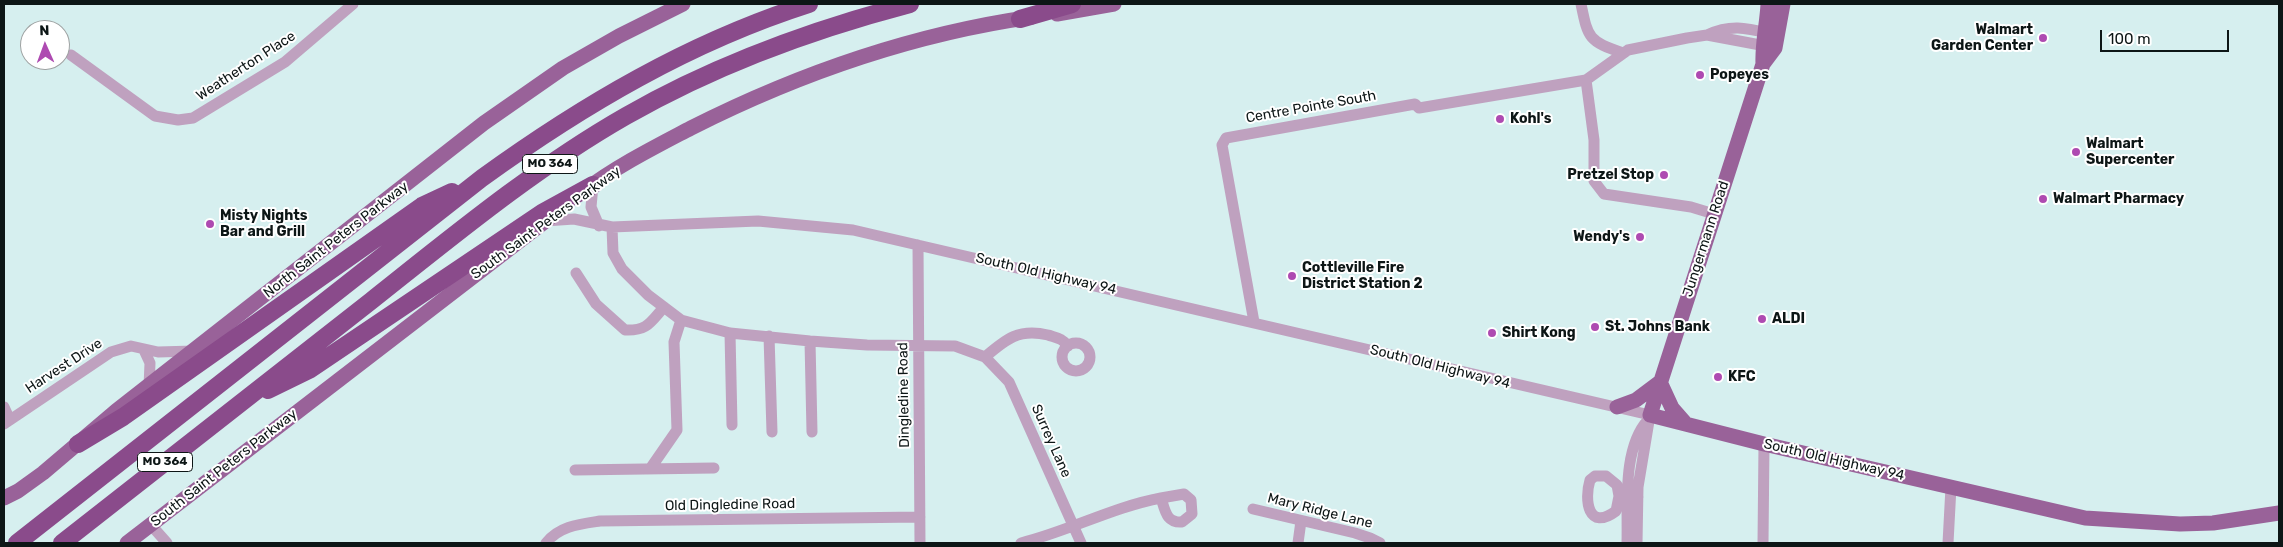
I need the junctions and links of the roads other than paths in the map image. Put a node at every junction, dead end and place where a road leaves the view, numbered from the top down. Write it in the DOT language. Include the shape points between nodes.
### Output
graph roads {
  1 [pos="353,4"];
  2 [pos="683,4"];
  3 [pos="809,4"];
  4 [pos="910,4"];
  5 [pos="1072,4"];
  6 [pos="1114,4"];
  7 [pos="1581,4"];
  8 [pos="1768,4"];
  9 [pos="1784,4"];
  10 [pos="1020,19"];
  11 [pos="1770,40"];
  12 [pos="1623,53"];
  13 [pos="71,56"];
  14 [pos="1586,80"];
  15 [pos="482,178"];
  16 [pos="593,184"];
  17 [pos="1714,214"];
  18 [pos="545,220"];
  19 [pos="600,226"];
  20 [pos="612,228"];
  21 [pos="918,245"];
  22 [pos="576,273"];
  23 [pos="664,307"];
  24 [pos="681,320"];
  25 [pos="1254,322"];
  26 [pos="730,333"];
  27 [pos="769,336"];
  28 [pos="810,341"];
  29 [pos="918,346"];
  30 [pos="1068,346"];
  31 [pos="144,350"];
  32 [pos="194,351"];
  33 [pos="986,358"];
  34 [pos="1660,382"];
  35 [pos="149,387"];
  36 [pos="236,406"];
  37 [pos="4,407"];
  38 [pos="1617,407"];
  39 [pos="1649,417"];
  40 [pos="7,422"];
  41 [pos="1686,424"];
  42 [pos="732,425"];
  43 [pos="772,432"];
  44 [pos="812,432"];
  45 [pos="78,444"];
  46 [pos="1764,444"];
  47 [pos="714,468"];
  48 [pos="650,469"];
  49 [pos="575,470"];
  50 [pos="1951,487"];
  51 [pos="1628,496"];
  52 [pos="4,498"];
  53 [pos="1161,498"];
  54 [pos="1252,509"];
  55 [pos="2279,513"];
  56 [pos="920,517"];
  57 [pos="1301,521"];
  58 [pos="151,525"];
  59 [pos="1074,528"];
  60 [pos="131,542"];
  61 [pos="17,543"];
  62 [pos="62,543"];
  63 [pos="166,543"];
  64 [pos="546,543"];
  65 [pos="920,543"];
  66 [pos="1021,543"];
  67 [pos="1081,543"];
  68 [pos="1298,543"];
  69 [pos="1380,543"];
  70 [pos="1626,543"];
  71 [pos="1637,543"];
  72 [pos="1763,543"];
  73 [pos="1948,543"];
  1 -- 13 [label="street, Weatherton Place" via="285,62 193,118 178,120 155,116"];
  2 -- 32 [label="main road, North Saint Peters Parkway" via="619,36 511,104"];
  3 -- 15 [label="highway, MO 364" via="721,38 642,76 573,115"];
  4 -- 36 [label="highway, MO 364" via="814,32 726,66 586,139 501,198"];
  5 -- 10 [label="highway"];
  6 -- 10 [label="main road, South Saint Peters Parkway"];
  7 -- 12 [label="street" via="1591,39"];
  8 -- 11 [label="main road, Jungermann Road"];
  9 -- 11 [label="main road, Jungermann Road"];
  10 -- 16 [label="main road, South Saint Peters Parkway" via="894,47 799,79 662,143"];
  11 -- 12 [label="street, Centre Pointe South" via="1723,28 1706,35 1637,47"];
  11 -- 17 [label="main road, Jungermann Road"];
  12 -- 14 [label="street, Centre Pointe South"];
  14 -- 17 [label="street" via="1594,140 1594,181 1604,194 1691,207"];
  14 -- 25 [label="street, Centre Pointe South" via="1419,108 1414,104 1226,138 1222,145"];
  15 -- 45 [label="highway" via="422,206 180,378"];
  15 -- 61 [label="highway, MO 364"];
  16 -- 18 [label="main road, South Saint Peters Parkway"];
  16 -- 19 [label="street" via="591,207"];
  16 -- 36 [label="highway" via="542,213 309,370"];
  17 -- 34 [label="main road, Jungermann Road"];
  18 -- 19 [label="street, South Old Highway 94" via="574,219"];
  18 -- 58 [label="main road, South Saint Peters Parkway"];
  19 -- 20 [label="street, South Old Highway 94"];
  20 -- 21 [label="street, South Old Highway 94" via="711,222 782,222 853,230"];
  20 -- 23 [label="street" via="613,253 622,269"];
  21 -- 25 [label="street, South Old Highway 94"];
  21 -- 29 [label="street, Dingledine Road"];
  22 -- 23 [label="street" via="596,304 625,330 639,331 646,327"];
  23 -- 24 [label="street"];
  24 -- 26 [label="street"];
  24 -- 48 [label="street" via="674,342 677,430"];
  25 -- 38 [label="street, South Old Highway 94"];
  26 -- 27 [label="street"];
  26 -- 42 [label="street"];
  27 -- 28 [label="street"];
  27 -- 43 [label="street"];
  28 -- 29 [label="street"];
  28 -- 44 [label="street"];
  29 -- 33 [label="street" via="955,346"];
  29 -- 56 [label="street, Dingledine Road"];
  30 -- 33 [label="street" via="1063,339 1037,332 1015,334"];
  31 -- 32 [label="street, Harvest Drive"];
  31 -- 35 [label="street" via="150,363"];
  31 -- 40 [label="street, Harvest Drive" via="130,346 111,352"];
  32 -- 35 [label="main road, North Saint Peters Parkway"];
  33 -- 59 [label="street, Surrey Lane" via="1009,382"];
  34 -- 38 [label="main road" via="1636,400"];
  34 -- 39 [label="main road, Jungermann Road"];
  34 -- 41 [label="main road" via="1672,408"];
  35 -- 45 [label="main road, North Saint Peters Parkway"];
  36 -- 62 [label="highway, MO 364"];
  37 -- 40 [label="street"];
  38 -- 39 [label="street, South Old Highway 94"];
  39 -- 41 [label="main road, South Old Highway 94"];
  39 -- 51 [label="street" via="1648,438"];
  41 -- 46 [label="main road, South Old Highway 94"];
  45 -- 52 [label="main road, North Saint Peters Parkway" via="18,491"];
  46 -- 50 [label="main road, South Old Highway 94"];
  46 -- 72 [label="street"];
  47 -- 48 [label="street"];
  48 -- 49 [label="street"];
  50 -- 55 [label="main road, South Old Highway 94" via="2085,518 2146,524 2213,523"];
  50 -- 73 [label="street"];
  51 -- 70 [label="street"];
  51 -- 71 [label="street"];
  53 -- 59 [label="street" via="1132,503"];
  54 -- 57 [label="street, Mary Ridge Lane"];
  56 -- 64 [label="street, Old Dingledine Road" via="600,521 556,532"];
  56 -- 65 [label="street, Dingledine Road"];
  57 -- 68 [label="street"];
  57 -- 69 [label="street, Mary Ridge Lane"];
  58 -- 60 [label="main road, South Saint Peters Parkway"];
  58 -- 63 [label="street"];
  59 -- 66 [label="street"];
  59 -- 67 [label="street, Surrey Lane"];
}
